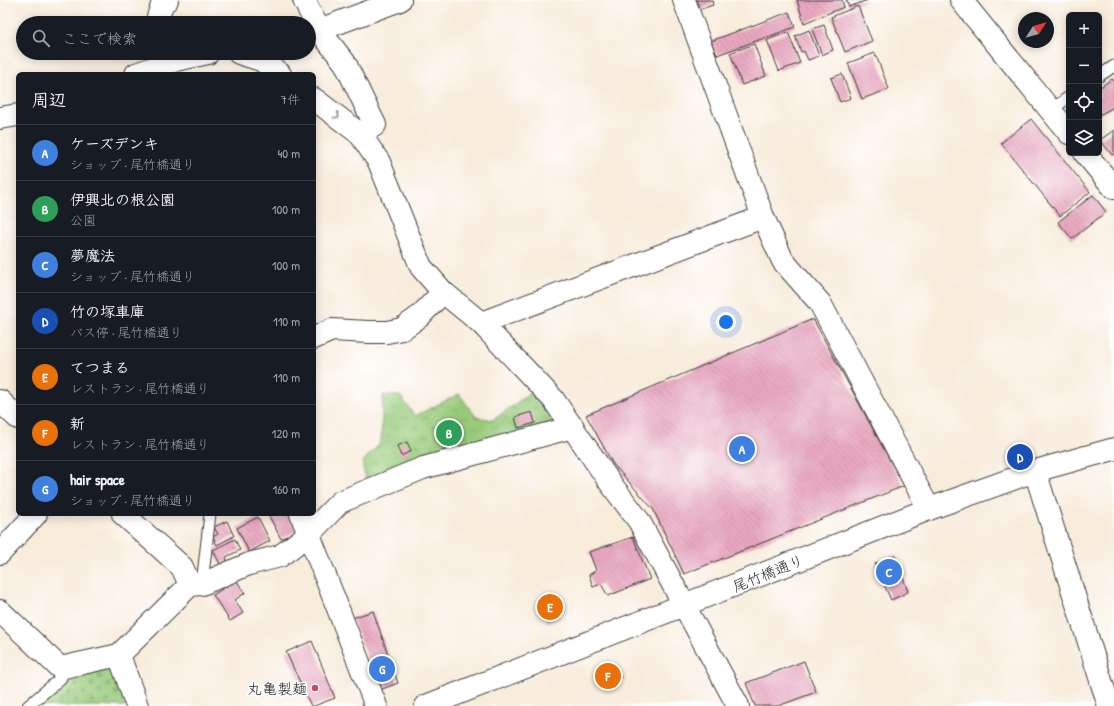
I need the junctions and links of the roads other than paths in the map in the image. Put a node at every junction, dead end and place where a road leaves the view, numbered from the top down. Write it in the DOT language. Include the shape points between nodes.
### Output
graph roads {
  1 [pos="167,0"];
  2 [pos="304,0"];
  3 [pos="400,0"];
  4 [pos="684,0"];
  5 [pos="961,0"];
  6 [pos="158,16"];
  7 [pos="309,16"];
  8 [pos="316,30"];
  9 [pos="316,33"];
  10 [pos="165,60"];
  11 [pos="261,60"];
  12 [pos="1114,66"];
  13 [pos="140,72"];
  14 [pos="277,72"];
  15 [pos="1102,74"];
  16 [pos="1066,99"];
  17 [pos="316,101"];
  18 [pos="1051,110"];
  19 [pos="16,114"];
  20 [pos="0,118"];
  21 [pos="1066,129"];
  22 [pos="360,134"];
  23 [pos="1087,156"];
  24 [pos="1114,188"];
  25 [pos="763,217"];
  26 [pos="443,292"];
  27 [pos="481,323"];
  28 [pos="316,337"];
  29 [pos="0,402"];
  30 [pos="16,416"];
  31 [pos="574,427"];
  32 [pos="1114,449"];
  33 [pos="1035,472"];
  34 [pos="930,509"];
  35 [pos="34,516"];
  36 [pos="125,516"];
  37 [pos="210,516"];
  38 [pos="302,516"];
  39 [pos="309,534"];
  40 [pos="0,553"];
  41 [pos="196,584"];
  42 [pos="683,606"];
  43 [pos="0,611"];
  44 [pos="119,655"];
  45 [pos="60,668"];
  46 [pos="28,706"];
  47 [pos="138,706"];
  48 [pos="376,706"];
  49 [pos="426,706"];
  50 [pos="738,706"];
  51 [pos="1108,706"];
  1 -- 6 [label="street" via="163,2"];
  2 -- 7 [label="street"];
  3 -- 8 [label="street"];
  4 -- 25 [label="street"];
  5 -- 18 [label="street"];
  9 -- 22 [label="street" via="345,63 375,125"];
  10 -- 13 [label="street"];
  11 -- 14 [label="street"];
  12 -- 15 [label="lane"];
  16 -- 18 [label="lane"];
  17 -- 22 [label="street, one-way"];
  18 -- 21 [label="street"];
  19 -- 20 [label="street"];
  22 -- 26 [label="street" via="379,162 421,267"];
  23 -- 24 [label="street"];
  25 -- 27 [label="street"];
  25 -- 34 [label="street" via="783,261 820,303"];
  26 -- 27 [label="street"];
  26 -- 28 [label="street" via="420,316 402,329 387,332 332,330"];
  27 -- 31 [label="street" via="553,399"];
  29 -- 30 [label="street"];
  31 -- 39 [label="street" via="423,468 340,502"];
  31 -- 42 [label="street" via="639,521"];
  32 -- 33 [label="street, 尾竹橋通り"];
  33 -- 34 [label="street, 尾竹橋通り"];
  33 -- 51 [label="street"];
  34 -- 42 [label="street, 尾竹橋通り"];
  35 -- 40 [label="street"];
  36 -- 41 [label="street"];
  37 -- 41 [label="lane"];
  38 -- 39 [label="street"];
  39 -- 41 [label="street" via="280,556"];
  39 -- 48 [label="street"];
  41 -- 44 [label="street"];
  42 -- 49 [label="street, 尾竹橋通り"];
  42 -- 50 [label="street"];
  43 -- 45 [label="street"];
  44 -- 45 [label="street"];
  44 -- 47 [label="street"];
  45 -- 46 [label="lane" via="61,678"];
}
